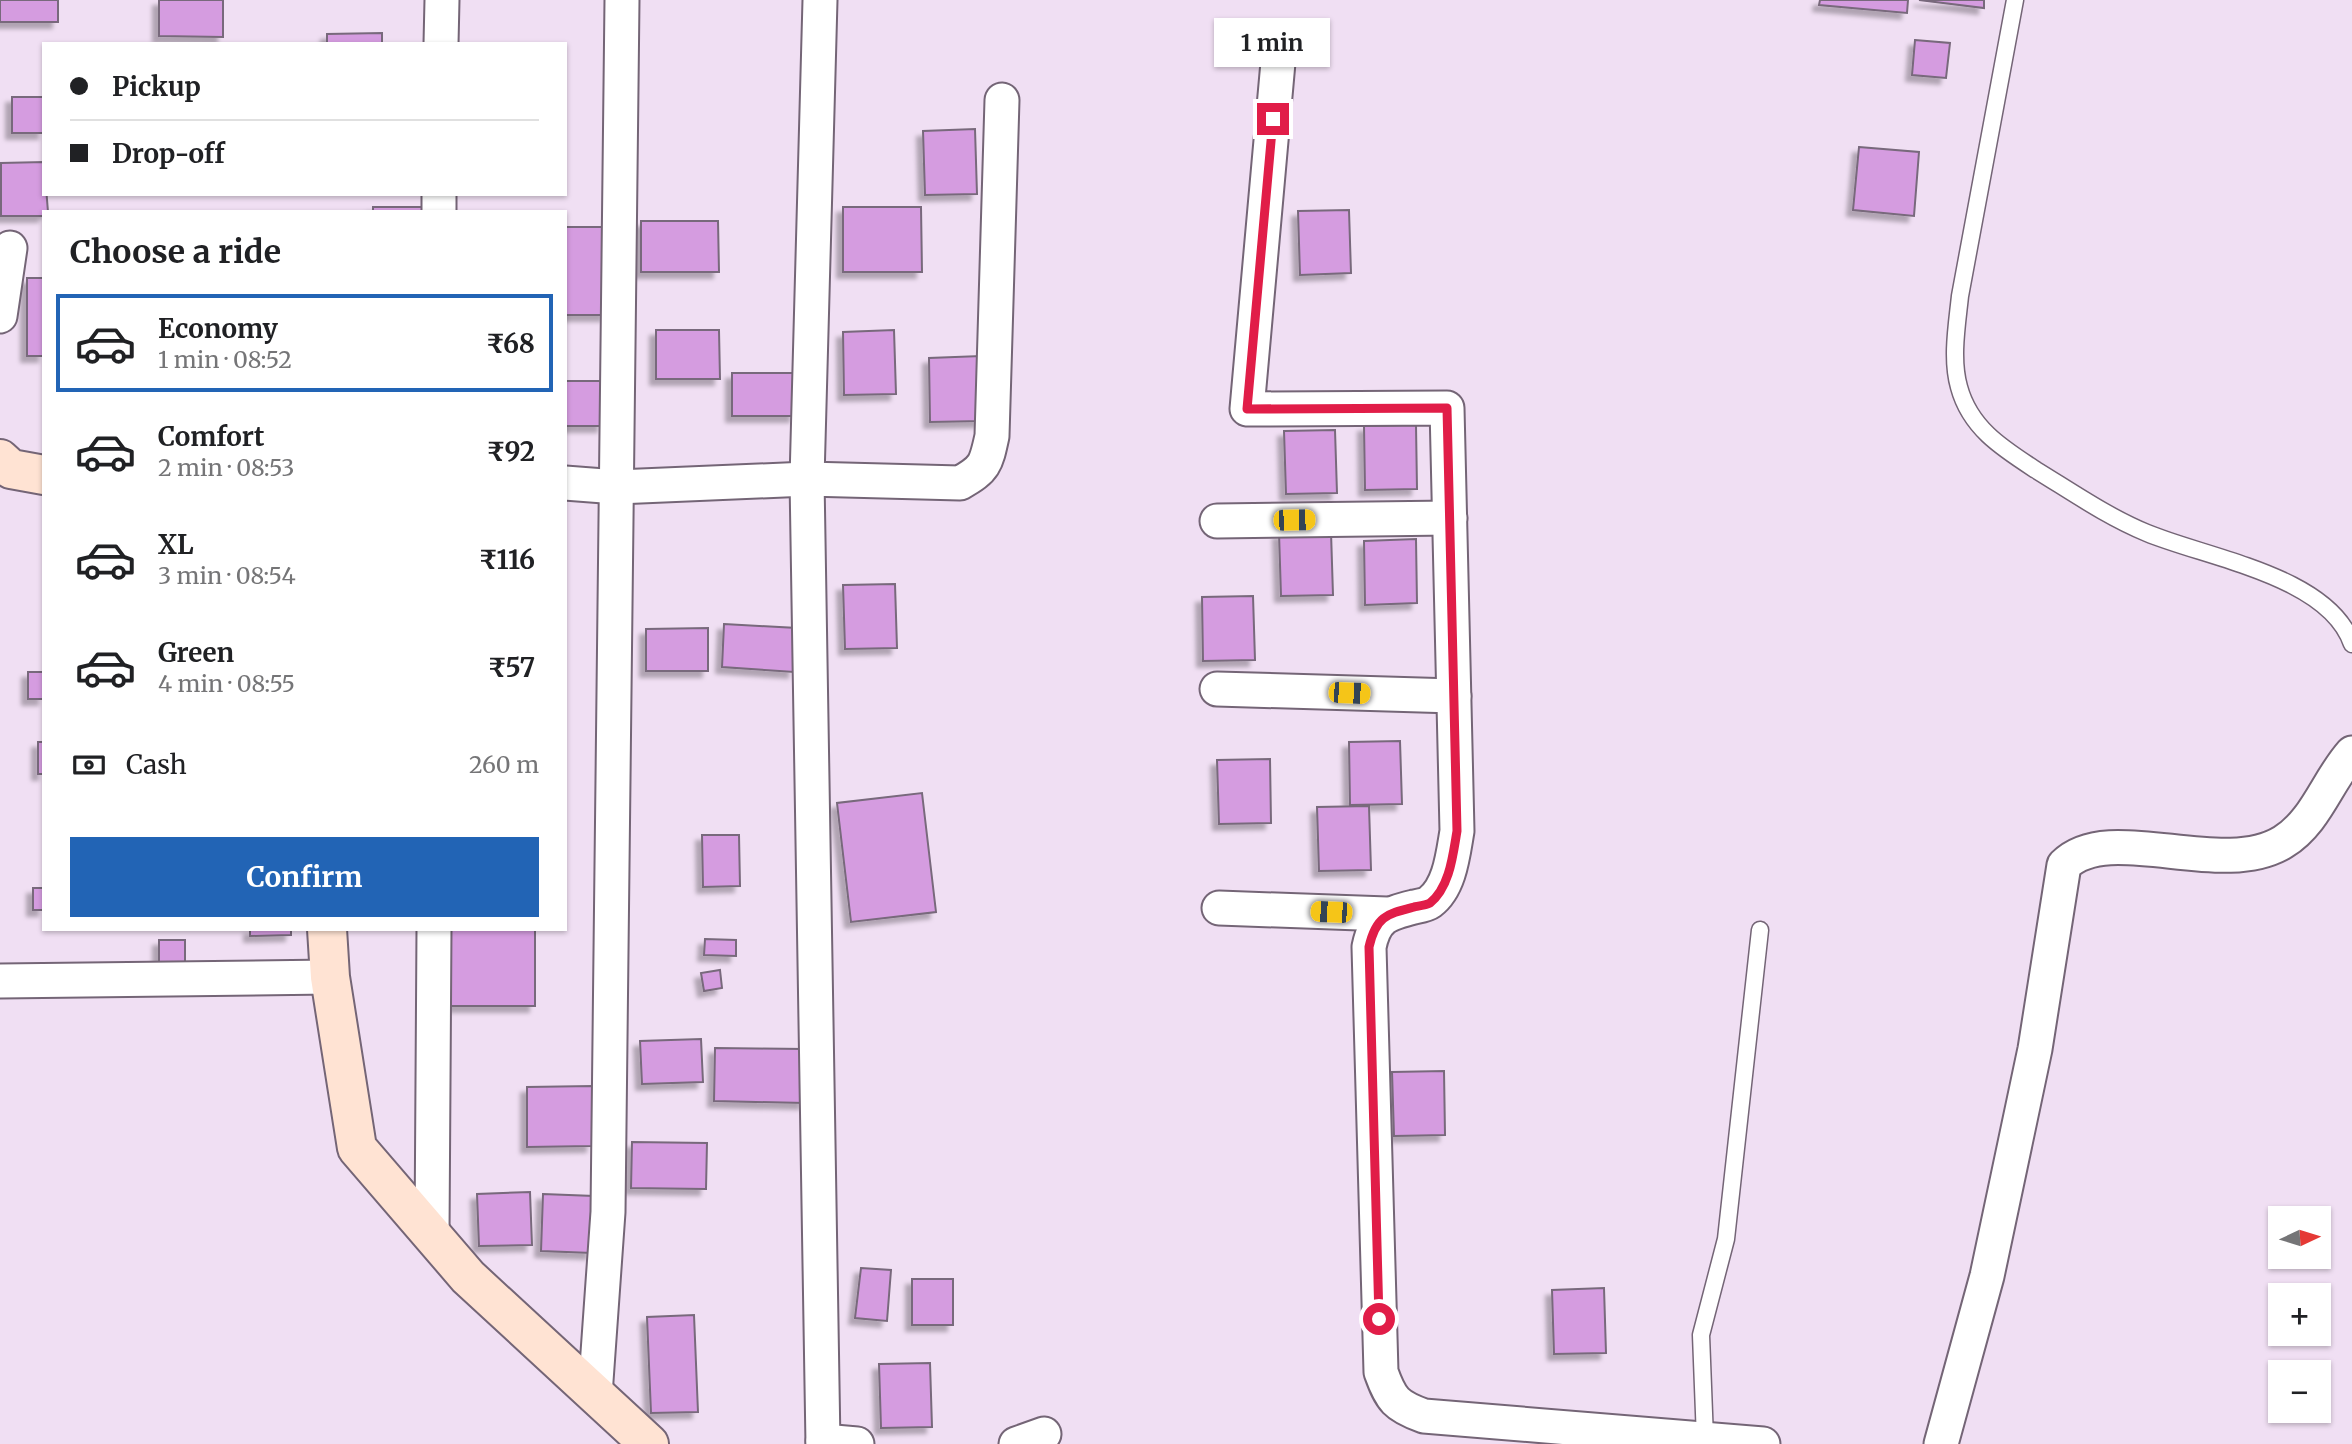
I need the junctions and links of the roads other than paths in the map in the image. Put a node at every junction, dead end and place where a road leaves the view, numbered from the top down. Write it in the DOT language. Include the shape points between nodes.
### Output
graph roads {
  1 [pos="442,0"];
  2 [pos="622,0"];
  3 [pos="820,0"];
  4 [pos="2015,0"];
  5 [pos="1280,40"];
  6 [pos="441,42"];
  7 [pos="1002,100"];
  8 [pos="10,248"];
  9 [pos="0,316"];
  10 [pos="0,459"];
  11 [pos="42,475"];
  12 [pos="807,479"];
  13 [pos="567,484"];
  14 [pos="617,486"];
  15 [pos="1450,518"];
  16 [pos="1217,521"];
  17 [pos="2352,644"];
  18 [pos="1217,689"];
  19 [pos="1454,696"];
  20 [pos="2352,753"];
  21 [pos="1219,908"];
  22 [pos="1387,914"];
  23 [pos="1760,930"];
  24 [pos="327,931"];
  25 [pos="434,931"];
  26 [pos="330,977"];
  27 [pos="0,981"];
  28 [pos="432,1234"];
  29 [pos="595,1395"];
  30 [pos="1462,1432"];
  31 [pos="1705,1439"];
  32 [pos="823,1442"];
  33 [pos="649,1444"];
  34 [pos="857,1444"];
  35 [pos="1763,1444"];
  36 [pos="1941,1444"];
  1 -- 6 [label="street"];
  2 -- 14 [label="street"];
  3 -- 12 [label="street"];
  4 -- 17 [label="lane" via="1959,296 1958,385 1971,417 1995,444 2146,533 2292,584 2325,607"];
  5 -- 15 [label="street" via="1247,409 1447,408"];
  7 -- 12 [label="street" via="992,436 986,463 960,483"];
  8 -- 9 [label="street"];
  10 -- 11 [label="main road" via="11,469"];
  12 -- 14 [label="street"];
  12 -- 32 [label="street"];
  13 -- 14 [label="street"];
  14 -- 29 [label="street" via="608,1212"];
  15 -- 16 [label="street"];
  15 -- 19 [label="street"];
  18 -- 19 [label="street"];
  19 -- 22 [label="street" via="1457,831 1452,863 1429,904"];
  20 -- 36 [label="street" via="2303,828 2263,851 2217,855 2101,847 2075,855 2064,865 2035,1049 1987,1276"];
  21 -- 22 [label="street"];
  22 -- 30 [label="street" via="1376,926 1369,947 1381,1372 1399,1407"];
  23 -- 31 [label="lane" via="1726,1240 1701,1335"];
  24 -- 26 [label="main road"];
  25 -- 28 [label="street"];
  26 -- 27 [label="street"];
  26 -- 28 [label="main road" via="358,1148"];
  28 -- 29 [label="main road" via="468,1277"];
  29 -- 33 [label="main road"];
  30 -- 31 [label="street"];
  31 -- 35 [label="street"];
  32 -- 34 [label="street"];
}
